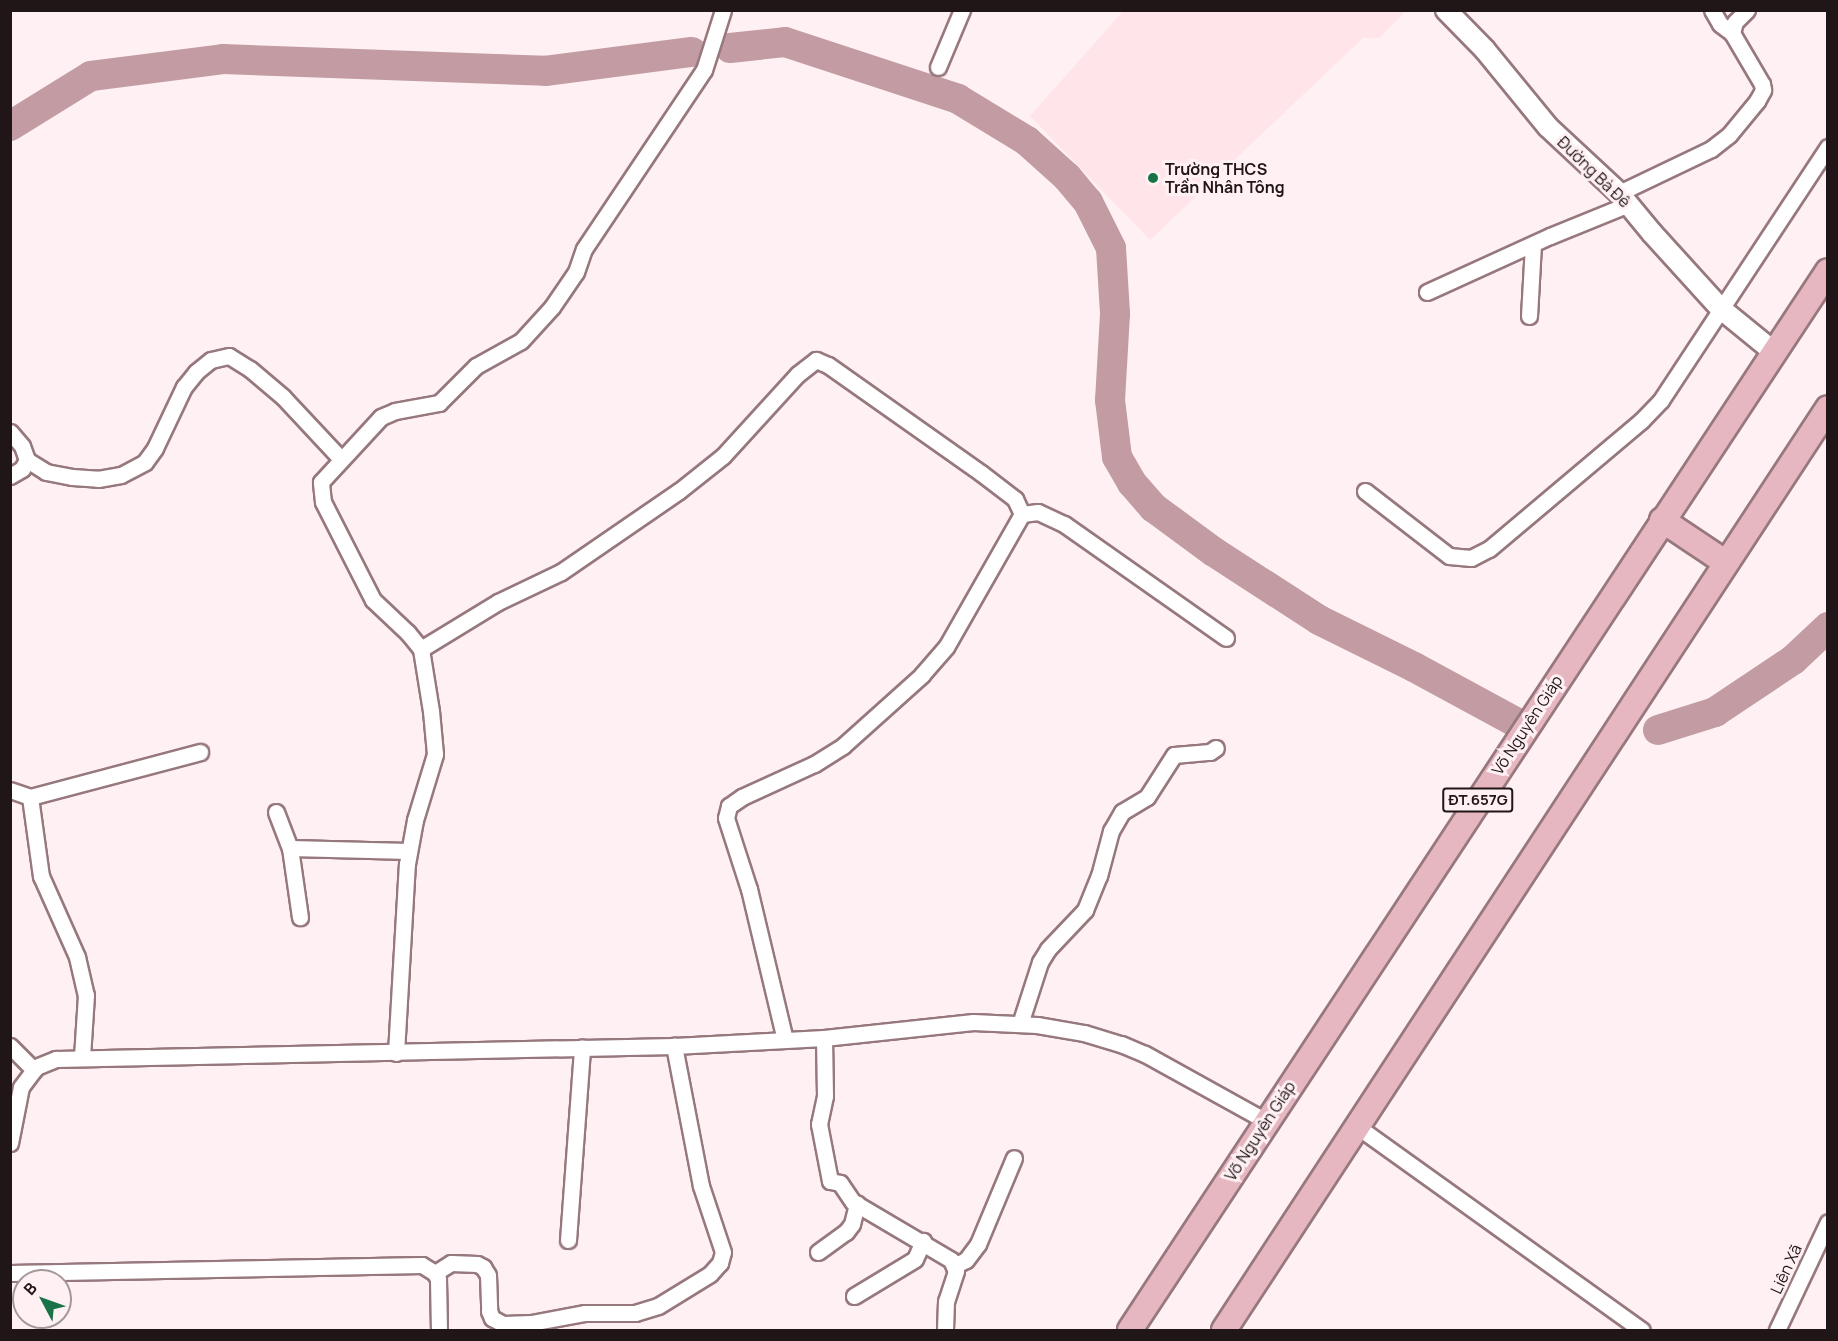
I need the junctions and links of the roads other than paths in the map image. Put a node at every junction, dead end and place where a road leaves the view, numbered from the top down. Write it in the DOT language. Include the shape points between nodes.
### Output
graph roads {
  1 [pos="723,10"];
  2 [pos="962,10"];
  3 [pos="1446,10"];
  4 [pos="1712,10"];
  5 [pos="1747,10"];
  6 [pos="1732,33"];
  7 [pos="938,67"];
  8 [pos="1827,147"];
  9 [pos="1624,199"];
  10 [pos="1533,245"];
  11 [pos="1827,271"];
  12 [pos="1427,292"];
  13 [pos="1720,308"];
  14 [pos="1529,316"];
  15 [pos="1774,352"];
  16 [pos="1827,408"];
  17 [pos="10,432"];
  18 [pos="341,459"];
  19 [pos="27,460"];
  20 [pos="10,476"];
  21 [pos="1365,491"];
  22 [pos="1022,514"];
  23 [pos="1662,519"];
  24 [pos="1725,562"];
  25 [pos="1226,638"];
  26 [pos="421,649"];
  27 [pos="1216,748"];
  28 [pos="200,752"];
  29 [pos="10,790"];
  30 [pos="30,797"];
  31 [pos="276,812"];
  32 [pos="290,848"];
  33 [pos="409,851"];
  34 [pos="300,917"];
  35 [pos="1020,1024"];
  36 [pos="824,1038"];
  37 [pos="785,1040"];
  38 [pos="10,1046"];
  39 [pos="674,1046"];
  40 [pos="582,1048"];
  41 [pos="396,1053"];
  42 [pos="82,1057"];
  43 [pos="33,1070"];
  44 [pos="1266,1121"];
  45 [pos="1358,1127"];
  46 [pos="10,1143"];
  47 [pos="1014,1158"];
  48 [pos="857,1204"];
  49 [pos="1826,1228"];
  50 [pos="568,1240"];
  51 [pos="924,1241"];
  52 [pos="818,1252"];
  53 [pos="954,1266"];
  54 [pos="10,1273"];
  55 [pos="435,1273"];
  56 [pos="854,1296"];
  57 [pos="439,1330"];
  58 [pos="945,1330"];
  59 [pos="1130,1330"];
  60 [pos="1224,1330"];
  61 [pos="1642,1330"];
  62 [pos="1777,1330"];
  1 -- 18 [label="street" via="704,70 584,249 576,272 552,307 521,341 476,366 439,403 381,417"];
  2 -- 7 [label="street"];
  3 -- 9 [label="street, Đường Bà Đê" via="1548,126"];
  4 -- 6 [label="street" via="1720,24"];
  5 -- 6 [label="street" via="1735,22"];
  6 -- 9 [label="street" via="1761,81 1763,90 1757,101 1729,135 1711,149"];
  8 -- 13 [label="street"];
  9 -- 10 [label="street"];
  9 -- 13 [label="street, Đường Bà Đê"];
  10 -- 12 [label="street"];
  10 -- 14 [label="street"];
  11 -- 15 [label="main road, Võ Nguyên Giáp / ĐT.657G"];
  13 -- 15 [label="street, Đường Bà Đê"];
  13 -- 21 [label="street" via="1677,377 1641,422 1480,555 1458,558 1440,551"];
  15 -- 23 [label="main road, Võ Nguyên Giáp / ĐT.657G"];
  16 -- 24 [label="main road"];
  17 -- 19 [label="street"];
  18 -- 19 [label="street" via="283,397 229,356 211,360 196,372 184,387 145,462 121,475 98,479 72,477 46,472"];
  18 -- 26 [label="street" via="321,482 323,502 373,600"];
  19 -- 20 [label="street" via="22,469"];
  22 -- 25 [label="street" via="1038,512 1064,524"];
  22 -- 26 [label="street" via="1015,499 981,473 816,360 728,451 679,491 561,573 498,602"];
  22 -- 37 [label="street" via="946,647 922,675 843,747 729,806 726,818 749,889"];
  23 -- 24 [label="main road"];
  23 -- 44 [label="main road, Võ Nguyên Giáp / ĐT.657G"];
  24 -- 45 [label="main road"];
  26 -- 33 [label="street" via="435,754"];
  27 -- 35 [label="street" via="1174,755 1147,797 1122,812 1110,831 1099,876 1085,910 1040,962"];
  28 -- 30 [label="street"];
  29 -- 30 [label="street"];
  30 -- 42 [label="street" via="41,876 77,957 86,995"];
  31 -- 32 [label="street"];
  32 -- 33 [label="street"];
  32 -- 34 [label="street"];
  33 -- 41 [label="street"];
  35 -- 36 [label="street" via="954,1023"];
  35 -- 44 [label="street" via="1084,1033 1121,1044"];
  36 -- 37 [label="street"];
  36 -- 48 [label="street" via="825,1096 819,1124 823,1151 830,1181 840,1183"];
  37 -- 39 [label="street"];
  38 -- 43 [label="street"];
  39 -- 40 [label="street"];
  39 -- 55 [label="street" via="701,1186 723,1252 720,1263 710,1274 658,1306 635,1313 585,1313 503,1324 492,1318 489,1311 488,1275 483,1267 451,1263"];
  40 -- 41 [label="street"];
  40 -- 50 [label="street"];
  41 -- 42 [label="street"];
  42 -- 43 [label="street" via="44,1062"];
  43 -- 46 [label="street" via="21,1087"];
  44 -- 59 [label="main road, Võ Nguyên Giáp / ĐT.657G"];
  45 -- 60 [label="main road"];
  45 -- 61 [label="street"];
  47 -- 53 [label="street" via="975,1249"];
  48 -- 51 [label="street"];
  48 -- 52 [label="street" via="846,1232"];
  49 -- 62 [label="street, Liên Xã"];
  51 -- 53 [label="street"];
  51 -- 56 [label="street" via="915,1259"];
  53 -- 58 [label="street"];
  54 -- 55 [label="street" via="408,1264 422,1265"];
  55 -- 57 [label="street"];
}
